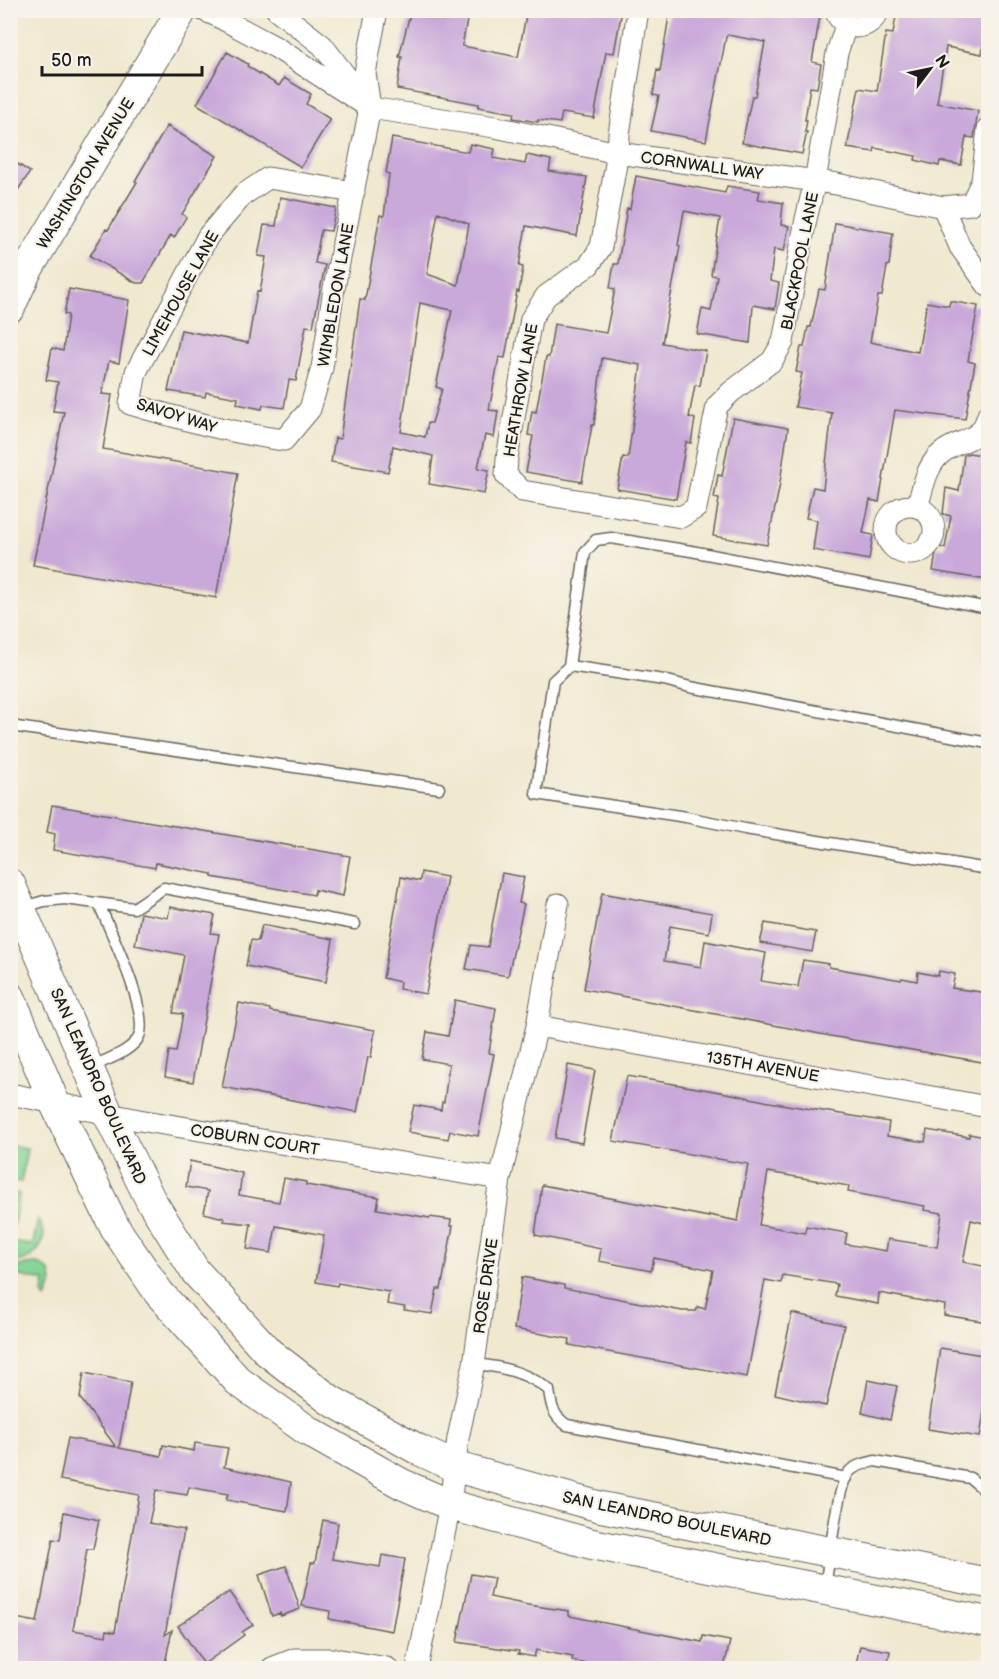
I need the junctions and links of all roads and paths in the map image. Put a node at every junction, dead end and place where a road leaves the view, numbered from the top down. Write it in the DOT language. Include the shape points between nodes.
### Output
graph roads {
  1 [pos="182,10"];
  2 [pos="203,10"];
  3 [pos="278,10"];
  4 [pos="377,10"];
  5 [pos="638,10"];
  6 [pos="879,10"];
  7 [pos="840,18"];
  8 [pos="295,24"];
  9 [pos="277,48"];
  10 [pos="370,108"];
  11 [pos="988,129"];
  12 [pos="618,153"];
  13 [pos="815,181"];
  14 [pos="354,192"];
  15 [pos="943,207"];
  16 [pos="18,268"];
  17 [pos="988,286"];
  18 [pos="10,307"];
  19 [pos="136,372"];
  20 [pos="988,415"];
  21 [pos="252,436"];
  22 [pos="917,507"];
  23 [pos="681,518"];
  24 [pos="988,608"];
  25 [pos="569,666"];
  26 [pos="10,726"];
  27 [pos="988,743"];
  28 [pos="439,788"];
  29 [pos="988,869"];
  30 [pos="16,896"];
  31 [pos="99,904"];
  32 [pos="558,904"];
  33 [pos="356,924"];
  34 [pos="10,997"];
  35 [pos="537,1026"];
  36 [pos="89,1068"];
  37 [pos="10,1094"];
  38 [pos="56,1104"];
  39 [pos="988,1107"];
  40 [pos="108,1114"];
  41 [pos="500,1179"];
  42 [pos="474,1364"];
  43 [pos="456,1467"];
  44 [pos="846,1479"];
  45 [pos="988,1497"];
  46 [pos="450,1505"];
  47 [pos="832,1552"];
  48 [pos="988,1583"];
  49 [pos="824,1590"];
  50 [pos="988,1622"];
  51 [pos="272,1668"];
  52 [pos="387,1668"];
  53 [pos="417,1668"];
  1 -- 16 [label="main road, WASHINGTON AVENUE"];
  2 -- 9 [label="street, CORNWALL WAY"];
  3 -- 8 [label="street"];
  4 -- 10 [label="street, WIMBLEDON LANE" via="365,73"];
  5 -- 12 [label="street"];
  6 -- 7 [label="street" via="874,20 861,27"];
  7 -- 13 [label="street, BLACKPOOL LANE"];
  8 -- 9 [label="street"];
  8 -- 10 [label="street" via="322,45"];
  9 -- 10 [label="street, CORNWALL WAY"];
  10 -- 12 [label="street, CORNWALL WAY" via="495,127"];
  10 -- 14 [label="street, WIMBLEDON LANE"];
  11 -- 15 [label="street" via="982,181 971,204"];
  12 -- 13 [label="street, CORNWALL WAY"];
  12 -- 23 [label="street, HEATHROW LANE" via="601,247 589,265 546,296 531,319 506,475 522,491"];
  13 -- 15 [label="street, CORNWALL WAY"];
  13 -- 23 [label="street, BLACKPOOL LANE" via="783,342 772,361 717,406 696,508"];
  14 -- 19 [label="street, LIMEHOUSE LANE" via="268,178 243,195 208,236"];
  14 -- 21 [label="street, WIMBLEDON LANE" via="322,368 310,409 284,440"];
  15 -- 17 [label="street" via="960,246"];
  16 -- 18 [label="main road, WASHINGTON AVENUE"];
  19 -- 21 [label="street, SAVOY WAY" via="130,404"];
  20 -- 22 [label="street" via="986,425 970,440 943,452 931,465"];
  24 -- 25 [label="lane" via="691,551 611,538 596,540 585,552"];
  25 -- 27 [label="lane" via="663,680"];
  25 -- 29 [label="lane" via="553,681 536,794"];
  26 -- 28 [label="lane"];
  30 -- 31 [label="lane"];
  30 -- 36 [label="main road, SAN LEANDRO BOULEVARD"];
  31 -- 33 [label="lane" via="134,909 164,888"];
  31 -- 36 [label="lane" via="139,1003 142,1023 139,1038 125,1052"];
  32 -- 35 [label="street, ROSE DRIVE"];
  34 -- 38 [label="main road"];
  35 -- 39 [label="street, 135TH AVENUE"];
  35 -- 41 [label="street, ROSE DRIVE"];
  36 -- 40 [label="main road, SAN LEANDRO BOULEVARD"];
  37 -- 38 [label="street, COBURN COURT"];
  38 -- 40 [label="street, COBURN COURT"];
  38 -- 46 [label="main road" via="127,1247 159,1293 238,1381 339,1450"];
  40 -- 41 [label="street, COBURN COURT"];
  40 -- 43 [label="main road, SAN LEANDRO BOULEVARD" via="150,1199 195,1271 268,1352 330,1400"];
  41 -- 42 [label="street, ROSE DRIVE"];
  42 -- 43 [label="street, ROSE DRIVE" via="458,1438"];
  42 -- 44 [label="lane" via="494,1365 537,1380 549,1390 556,1418 567,1425"];
  43 -- 46 [label="street, ROSE DRIVE"];
  43 -- 47 [label="main road, SAN LEANDRO BOULEVARD" via="601,1507"];
  44 -- 45 [label="lane" via="848,1472 875,1461 970,1478"];
  44 -- 47 [label="lane" via="840,1493"];
  46 -- 49 [label="main road" via="592,1544"];
  46 -- 53 [label="street, ROSE DRIVE"];
  47 -- 48 [label="main road, SAN LEANDRO BOULEVARD"];
  47 -- 49 [label="lane"];
  49 -- 50 [label="main road"];
  51 -- 52 [label="street" via="295,1659 335,1659"];
}
